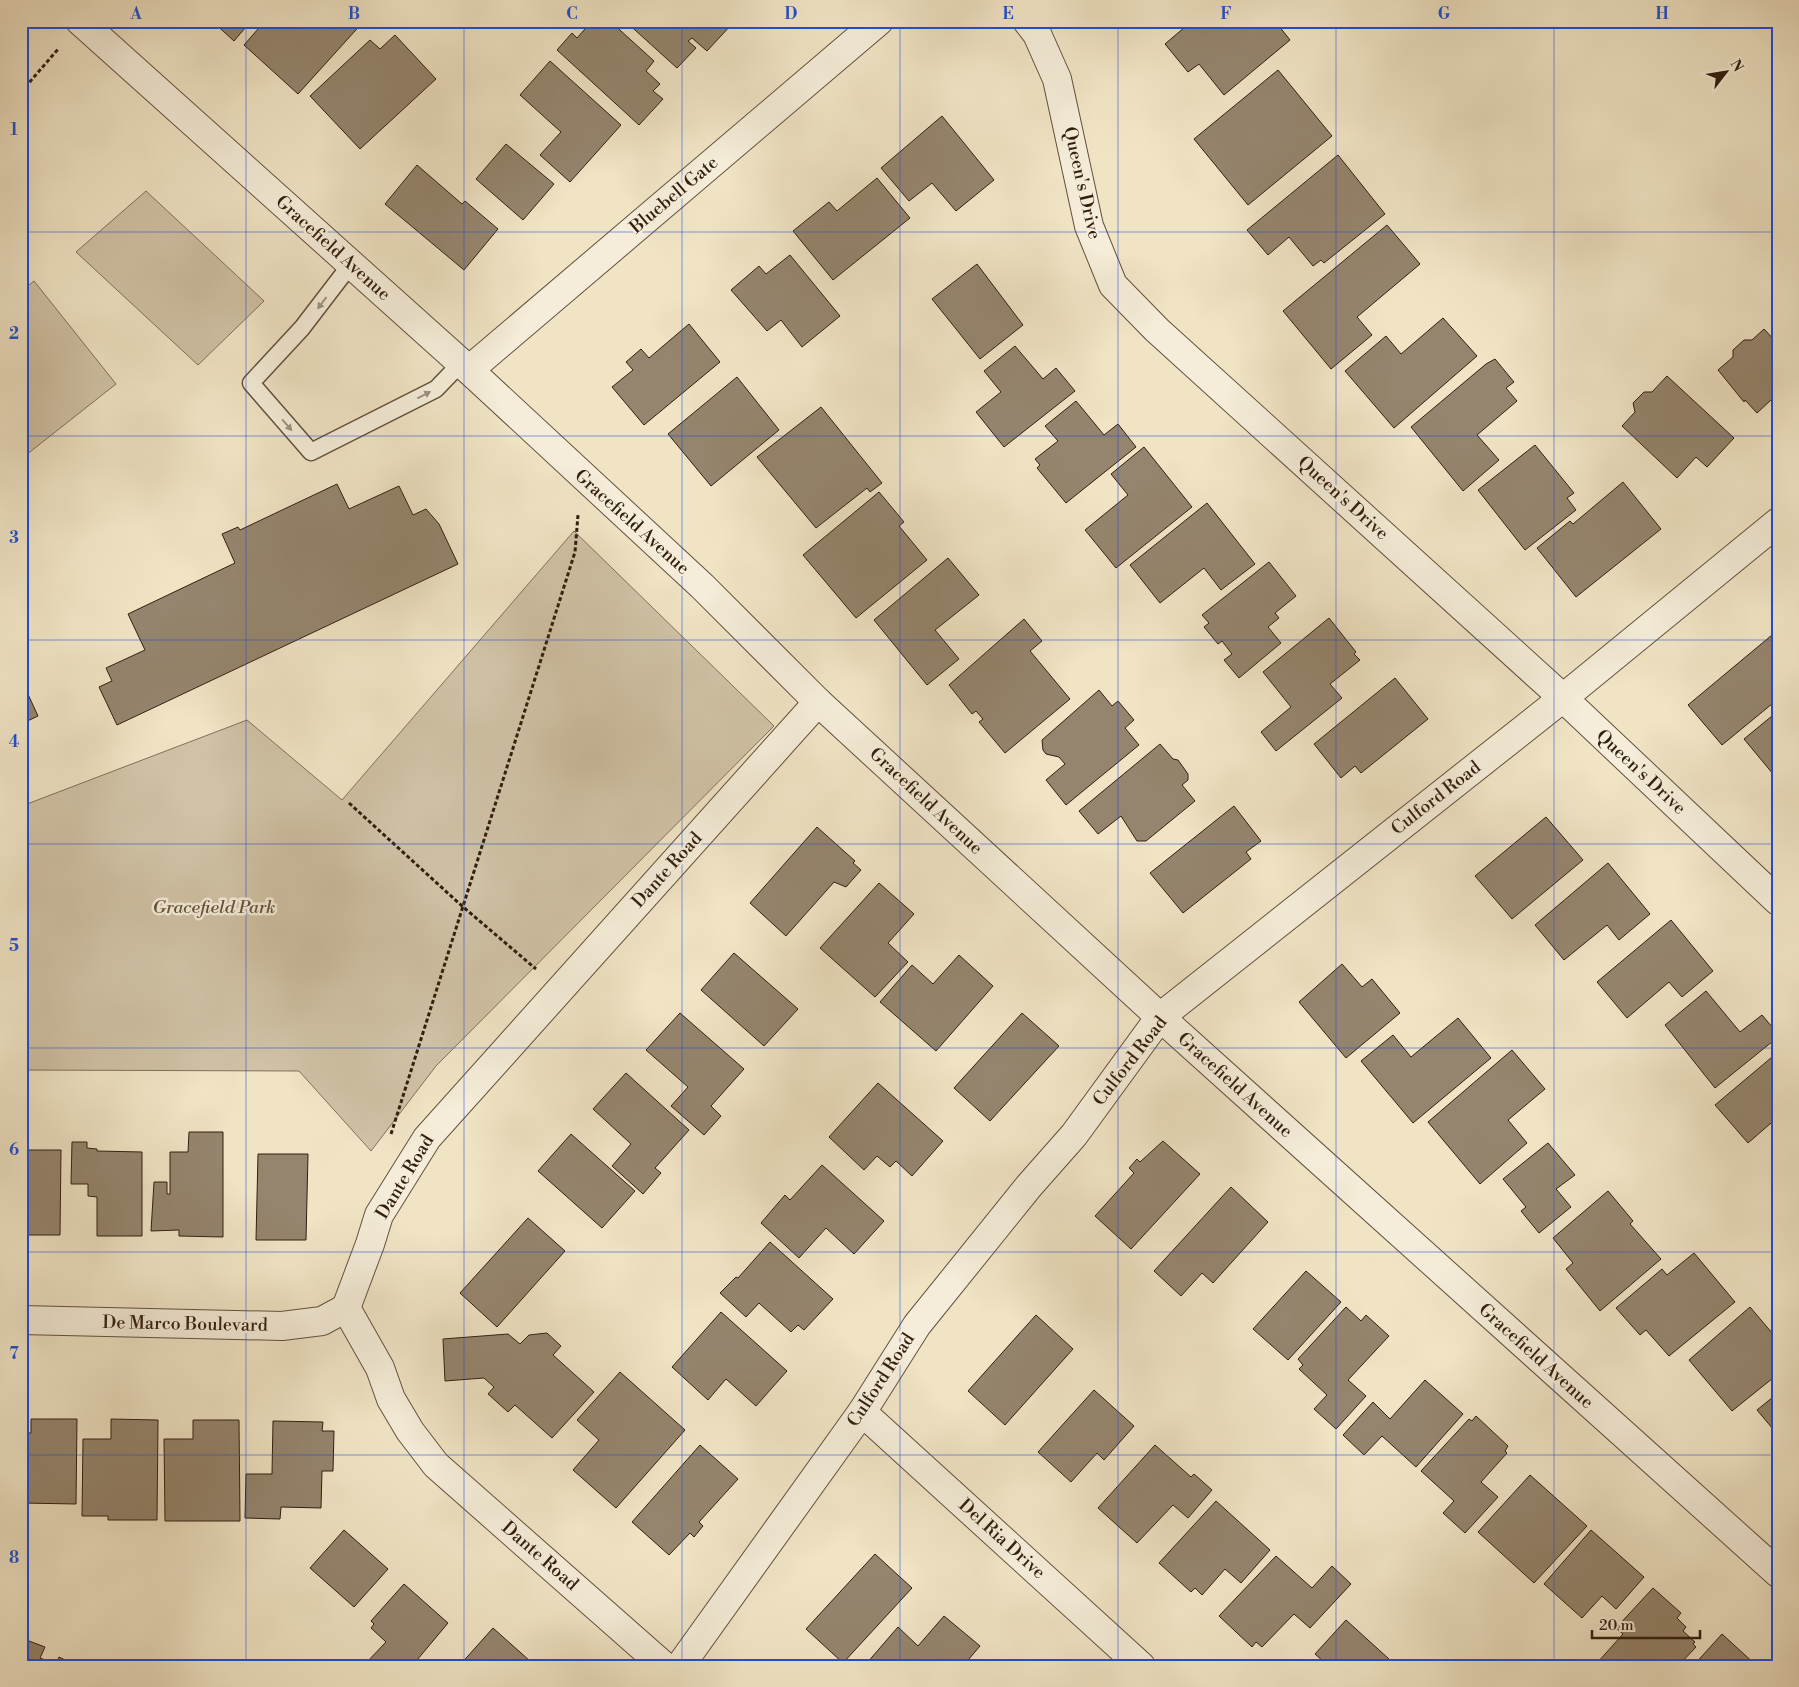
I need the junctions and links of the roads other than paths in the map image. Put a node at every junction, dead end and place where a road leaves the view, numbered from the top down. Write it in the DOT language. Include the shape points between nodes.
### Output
graph roads {
  1 [pos="80,21"];
  2 [pos="880,21"];
  3 [pos="1027,21"];
  4 [pos="351,264"];
  5 [pos="465,366"];
  6 [pos="1778,522"];
  7 [pos="1563,698"];
  8 [pos="818,702"];
  9 [pos="1778,901"];
  10 [pos="1160,1017"];
  11 [pos="346,1308"];
  12 [pos="21,1320"];
  13 [pos="862,1412"];
  14 [pos="1778,1573"];
  15 [pos="664,1666"];
  16 [pos="680,1666"];
  17 [pos="1141,1666"];
  1 -- 4 [label="street, Gracefield Avenue"];
  2 -- 5 [label="street, Bluebell Gate"];
  3 -- 7 [label="street, Queen's Drive" via="1037,34 1057,79 1089,226 1113,285 1157,330"];
  4 -- 5 [label="street, Gracefield Avenue"];
  4 -- 5 [label="lane, one-way" via="302,328 251,383 310,452 436,389"];
  5 -- 8 [label="street, Gracefield Avenue" via="702,586"];
  6 -- 7 [label="street, Culford Road"];
  7 -- 9 [label="street, Queen's Drive"];
  7 -- 10 [label="street, Culford Road"];
  8 -- 10 [label="street, Gracefield Avenue"];
  8 -- 11 [label="street, Dante Road" via="427,1138 379,1215"];
  10 -- 13 [label="street, Culford Road" via="1074,1135 917,1325"];
  10 -- 14 [label="street, Gracefield Avenue"];
  11 -- 12 [label="street, De Marco Boulevard" via="322,1321 282,1326"];
  11 -- 15 [label="street, Dante Road" via="380,1368 391,1399 436,1466"];
  13 -- 16 [label="street, Culford Road"];
  13 -- 17 [label="street, Del Ria Drive"];
}
